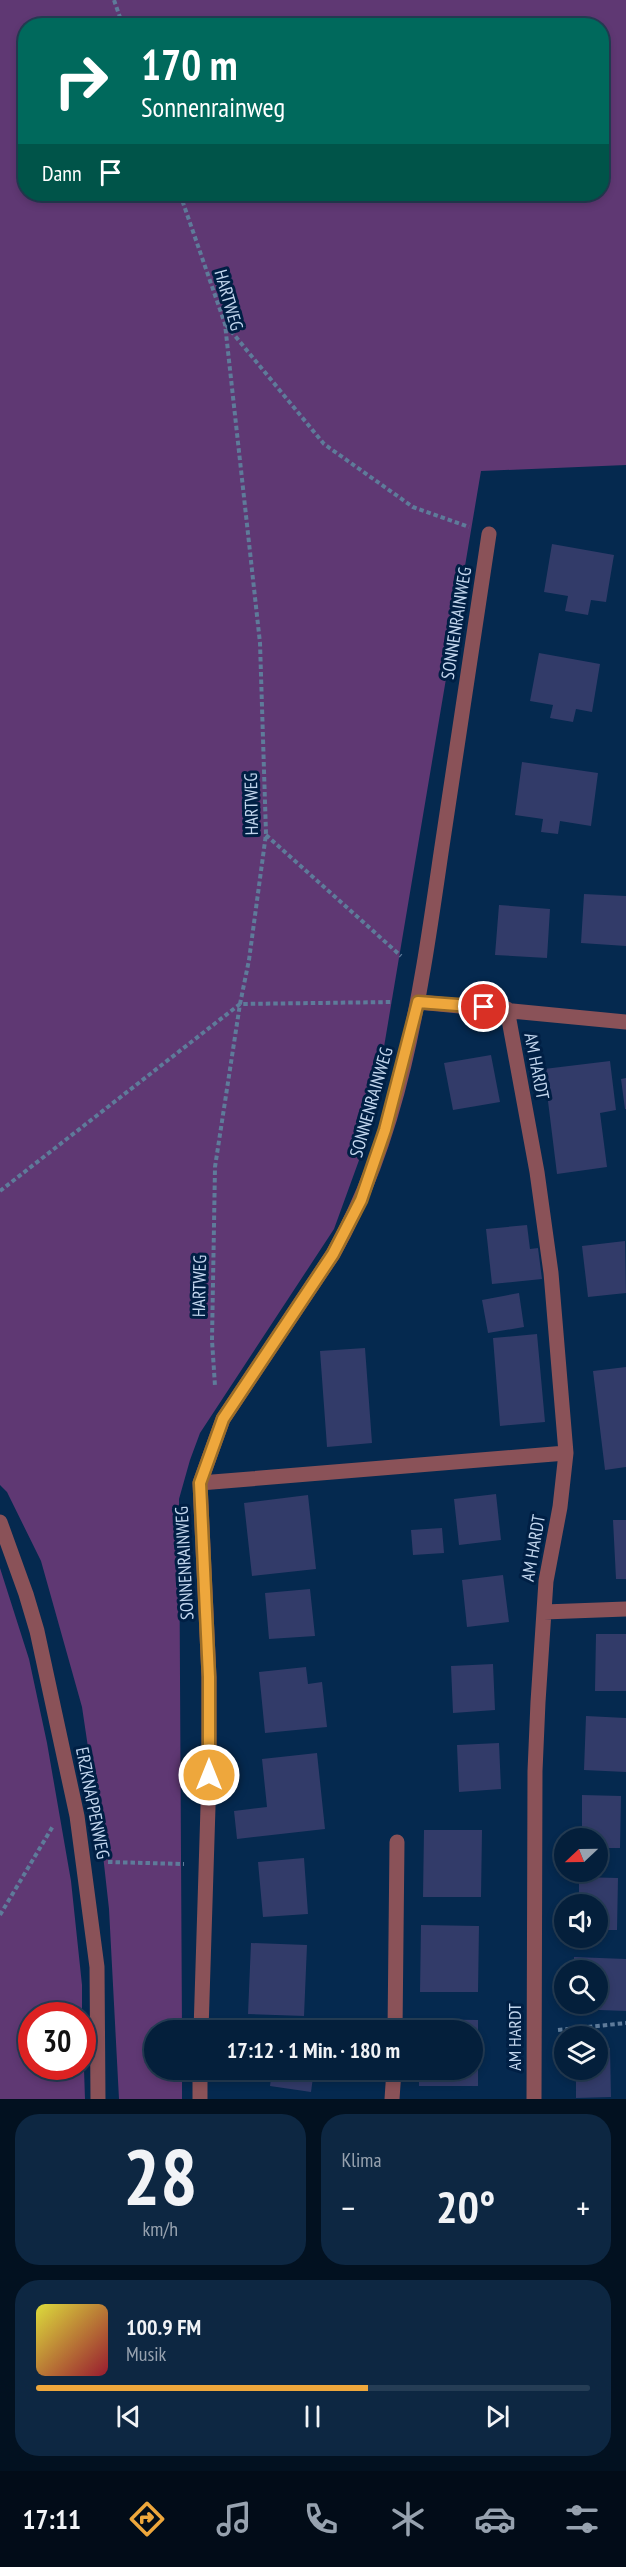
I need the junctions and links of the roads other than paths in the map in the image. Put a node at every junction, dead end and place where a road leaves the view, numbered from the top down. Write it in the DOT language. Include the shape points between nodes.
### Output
graph roads {
  1 [pos="489,534"];
  2 [pos="418,1002"];
  3 [pos="507,1009"];
  4 [pos="626,1022"];
  5 [pos="566,1453"];
  6 [pos="200,1483"];
  7 [pos="0,1522"];
  8 [pos="626,1609"];
  9 [pos="544,1612"];
  10 [pos="398,1842"];
  11 [pos="201,2020"];
  12 [pos="395,2020"];
  13 [pos="200,2080"];
  14 [pos="393,2080"];
  15 [pos="98,2099"];
  16 [pos="200,2099"];
  17 [pos="392,2099"];
  18 [pos="534,2099"];
  1 -- 2 [label="street, SONNENRAINWEG"];
  2 -- 3 [label="street"];
  2 -- 6 [label="street, SONNENRAINWEG" via="385,1130 352,1220 223,1419"];
  3 -- 4 [label="street"];
  3 -- 5 [label="street, AM HARDT" via="546,1239"];
  5 -- 6 [label="street"];
  5 -- 9 [label="street, AM HARDT"];
  6 -- 11 [label="street, SONNENRAINWEG" via="209,1677"];
  7 -- 15 [label="street, ERZKNAPPENWEG" via="37,1631 77,1816 97,1967"];
  8 -- 9 [label="street"];
  9 -- 18 [label="street, AM HARDT" via="535,1771"];
  10 -- 12 [label="street"];
  13 -- 16 [label="street"];
  14 -- 17 [label="street"];
}
